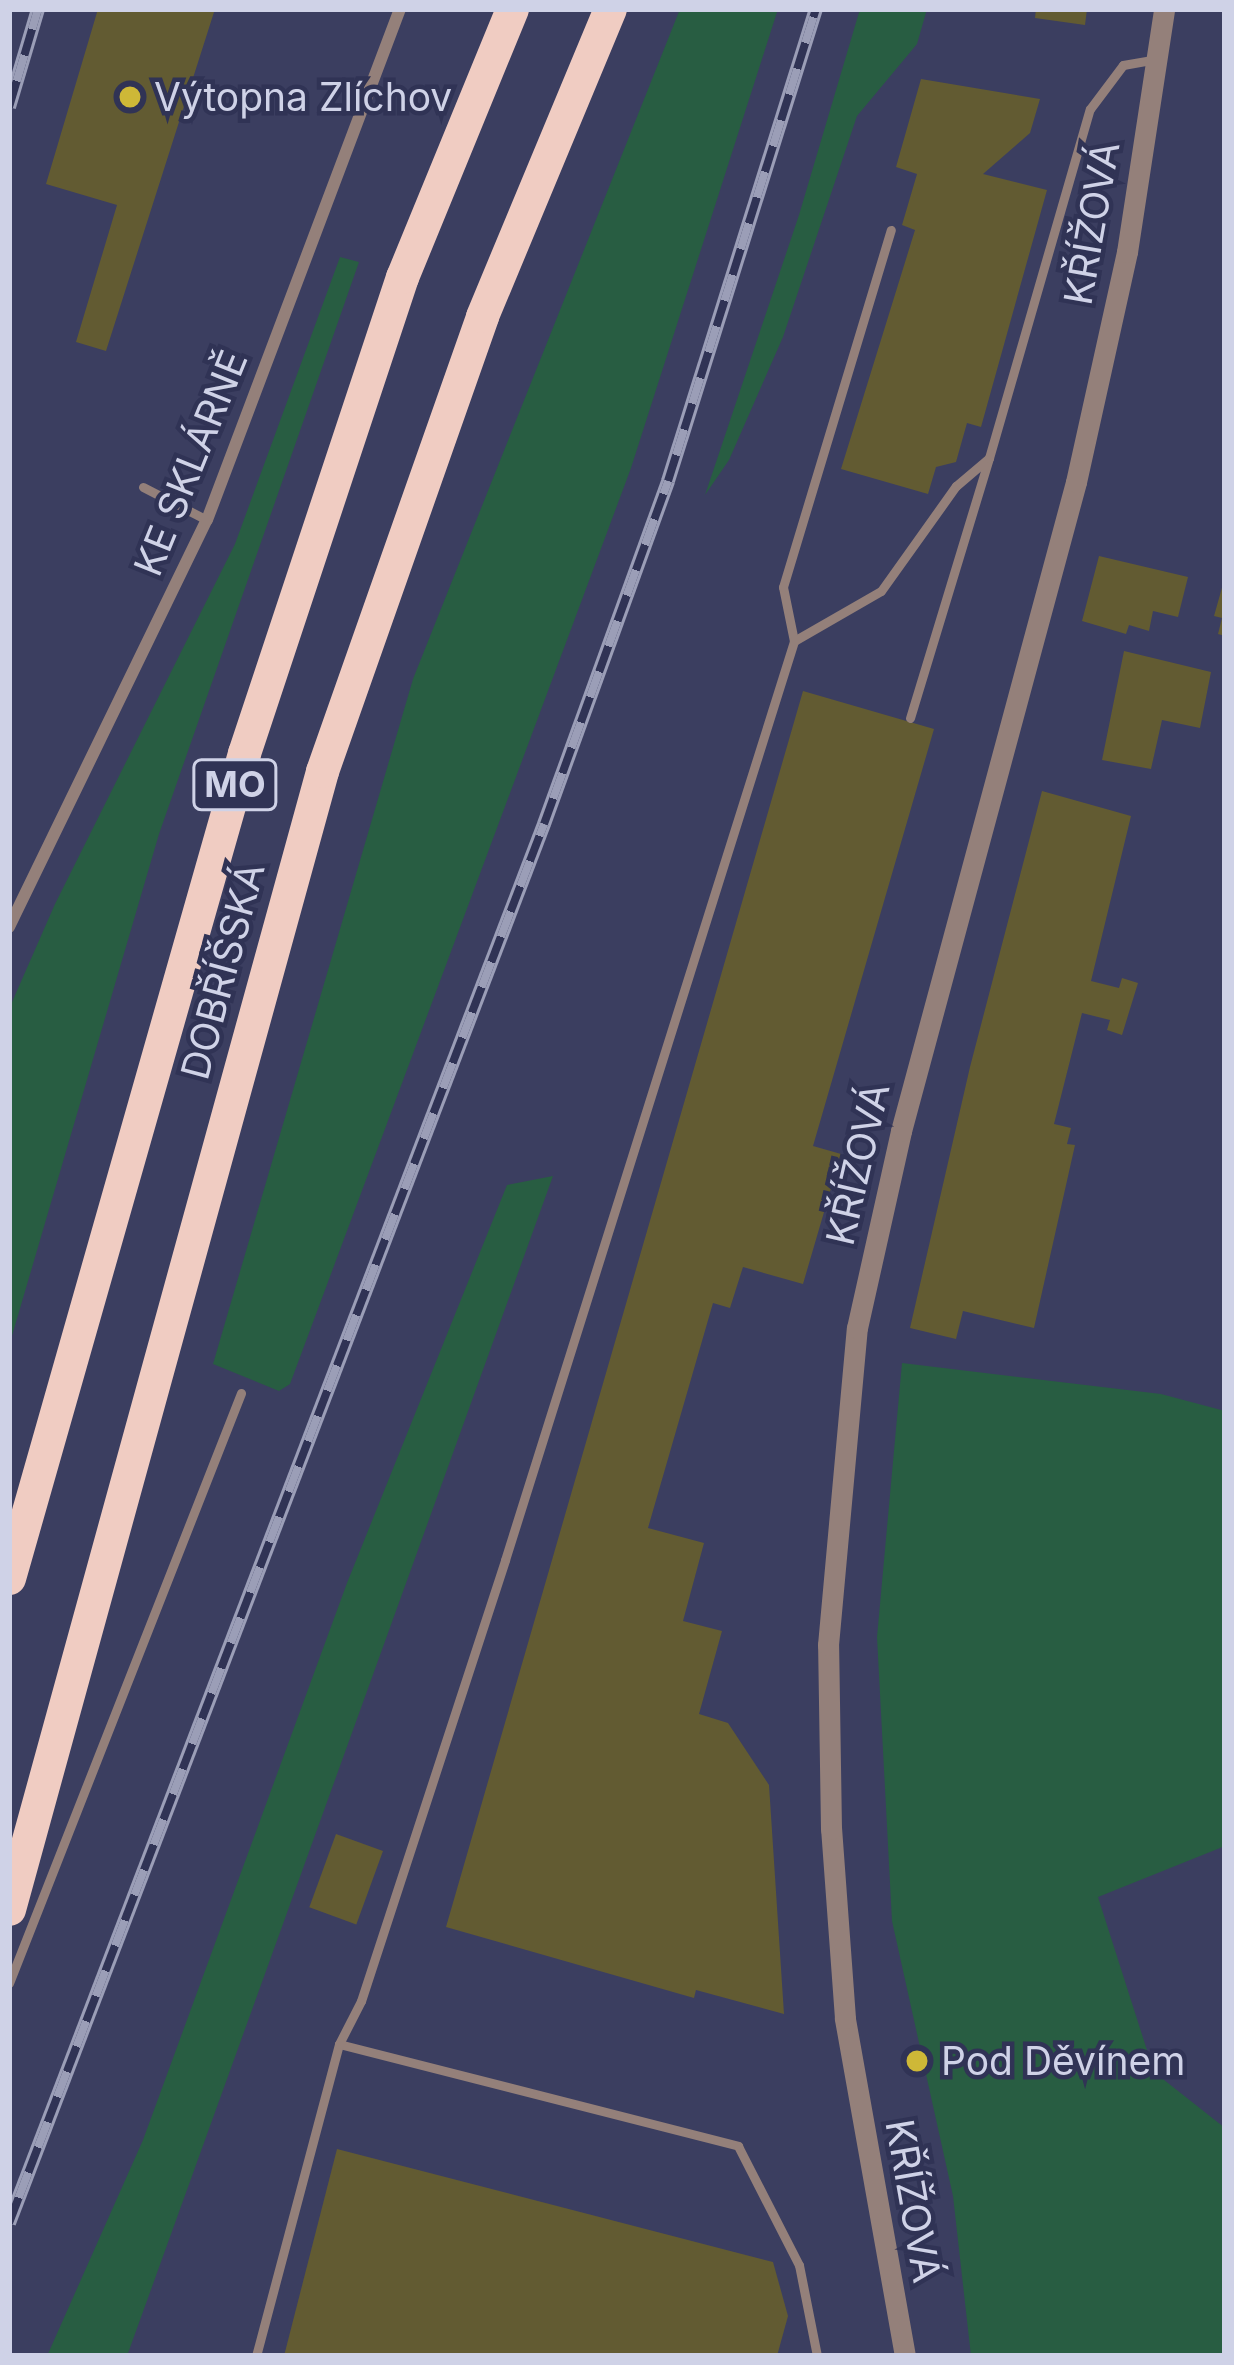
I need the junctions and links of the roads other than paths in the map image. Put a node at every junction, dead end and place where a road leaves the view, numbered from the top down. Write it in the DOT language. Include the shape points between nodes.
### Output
graph roads {
  1 [pos="400,9"];
  2 [pos="512,9"];
  3 [pos="610,9"];
  4 [pos="1164,9"];
  5 [pos="1156,59"];
  6 [pos="891,230"];
  7 [pos="988,458"];
  8 [pos="143,487"];
  9 [pos="207,520"];
  10 [pos="794,641"];
  11 [pos="910,718"];
  12 [pos="9,927"];
  13 [pos="241,1393"];
  14 [pos="9,1578"];
  15 [pos="9,1909"];
  16 [pos="9,1983"];
  17 [pos="339,2044"];
  18 [pos="256,2356"];
  19 [pos="817,2356"];
  20 [pos="905,2356"];
  1 -- 9 [label="street, KE SKLÁRNĚ"];
  2 -- 14 [label="highway, DOBŘÍŠSKÁ / MO" via="402,277 244,753"];
  3 -- 15 [label="highway, DOBŘÍŠSKÁ / MO" via="482,316 322,770"];
  4 -- 5 [label="street, KŘÍŽOVÁ"];
  5 -- 7 [label="lane" via="1123,65 1090,109"];
  5 -- 20 [label="street, KŘÍŽOVÁ" via="1126,252 1076,482 901,1131 857,1328 828,1645 831,1829 844,2018"];
  6 -- 10 [label="lane" via="783,587"];
  7 -- 10 [label="lane" via="956,486 881,591"];
  7 -- 11 [label="lane"];
  8 -- 9 [label="lane"];
  9 -- 12 [label="street, KE SKLÁRNĚ"];
  10 -- 17 [label="lane" via="505,1560 361,2001"];
  13 -- 16 [label="lane"];
  17 -- 18 [label="lane"];
  17 -- 19 [label="lane" via="738,2146 799,2265"];
}
